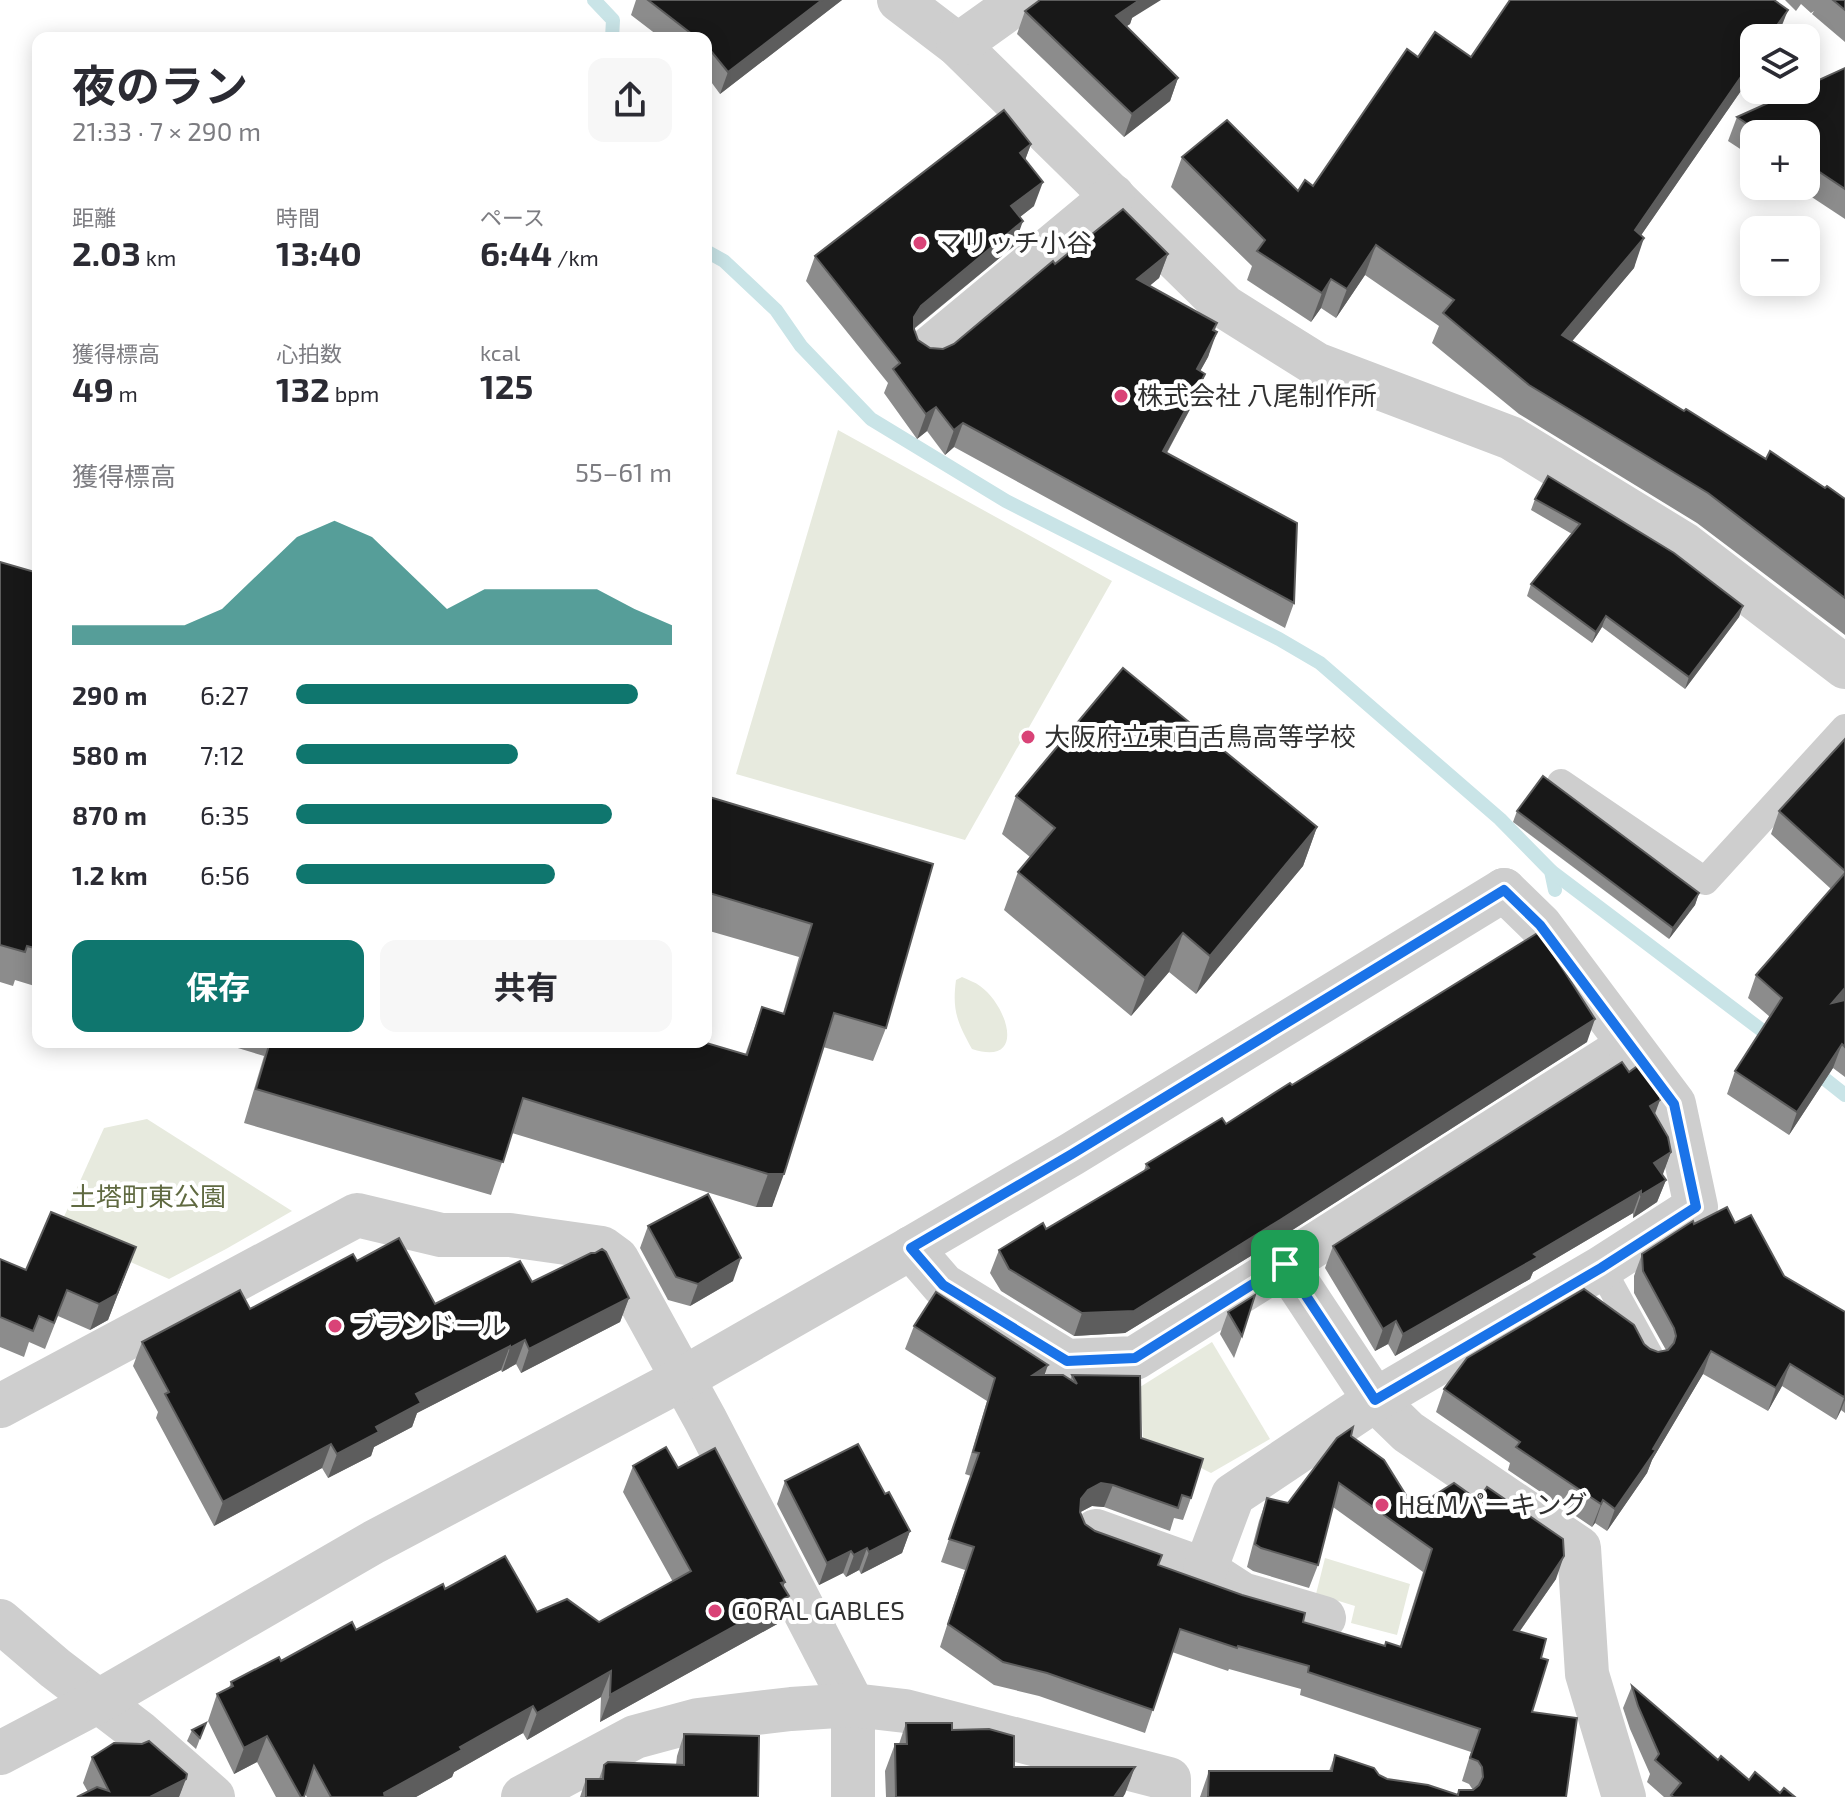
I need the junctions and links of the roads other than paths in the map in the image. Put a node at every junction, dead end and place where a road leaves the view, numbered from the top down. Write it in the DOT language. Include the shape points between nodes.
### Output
graph roads {
  1 [pos="899,0"];
  2 [pos="1021,0"];
  3 [pos="958,45"];
  4 [pos="1113,196"];
  5 [pos="929,349"];
  6 [pos="1845,667"];
  7 [pos="1845,728"];
  8 [pos="1561,783"];
  9 [pos="1629,1045"];
  10 [pos="911,1248"];
  11 [pos="1285,1264"];
  12 [pos="1601,1268"];
  13 [pos="1651,1358"];
  14 [pos="682,1379"];
  15 [pos="1375,1400"];
  16 [pos="0,1406"];
  17 [pos="1096,1531"];
  18 [pos="1205,1570"];
  19 [pos="1324,1618"];
  20 [pos="0,1621"];
  21 [pos="97,1702"];
  22 [pos="853,1705"];
  23 [pos="0,1753"];
  24 [pos="213,1797"];
  25 [pos="523,1797"];
  26 [pos="853,1797"];
  27 [pos="1169,1797"];
  28 [pos="1624,1797"];
  1 -- 3 [label="street"];
  2 -- 3 [label="street"];
  3 -- 4 [label="street"];
  4 -- 5 [label="street"];
  4 -- 6 [label="street" via="1225,307 1316,364 1511,438 1684,544"];
  7 -- 8 [label="lane" via="1705,881"];
  9 -- 10 [label="street" via="1540,925 1504,890"];
  9 -- 11 [label="street"];
  9 -- 12 [label="street" via="1674,1104 1696,1207"];
  10 -- 11 [label="street" via="943,1285 1067,1361 1135,1358"];
  10 -- 14 [label="street"];
  11 -- 15 [label="street"];
  12 -- 13 [label="lane"];
  12 -- 15 [label="street"];
  14 -- 16 [label="street" via="617,1259 602,1248 510,1235 441,1235 357,1215"];
  14 -- 21 [label="street" via="374,1542"];
  14 -- 22 [label="street"];
  15 -- 18 [label="street" via="1233,1495"];
  15 -- 28 [label="street" via="1408,1432 1579,1548 1587,1674"];
  17 -- 18 [label="street"];
  18 -- 19 [label="street" via="1242,1594"];
  20 -- 21 [label="street"];
  21 -- 23 [label="street"];
  21 -- 24 [label="street"];
  22 -- 25 [label="street" via="698,1720 635,1737"];
  22 -- 26 [label="street"];
  22 -- 27 [label="street" via="905,1711 1169,1779"];
}
